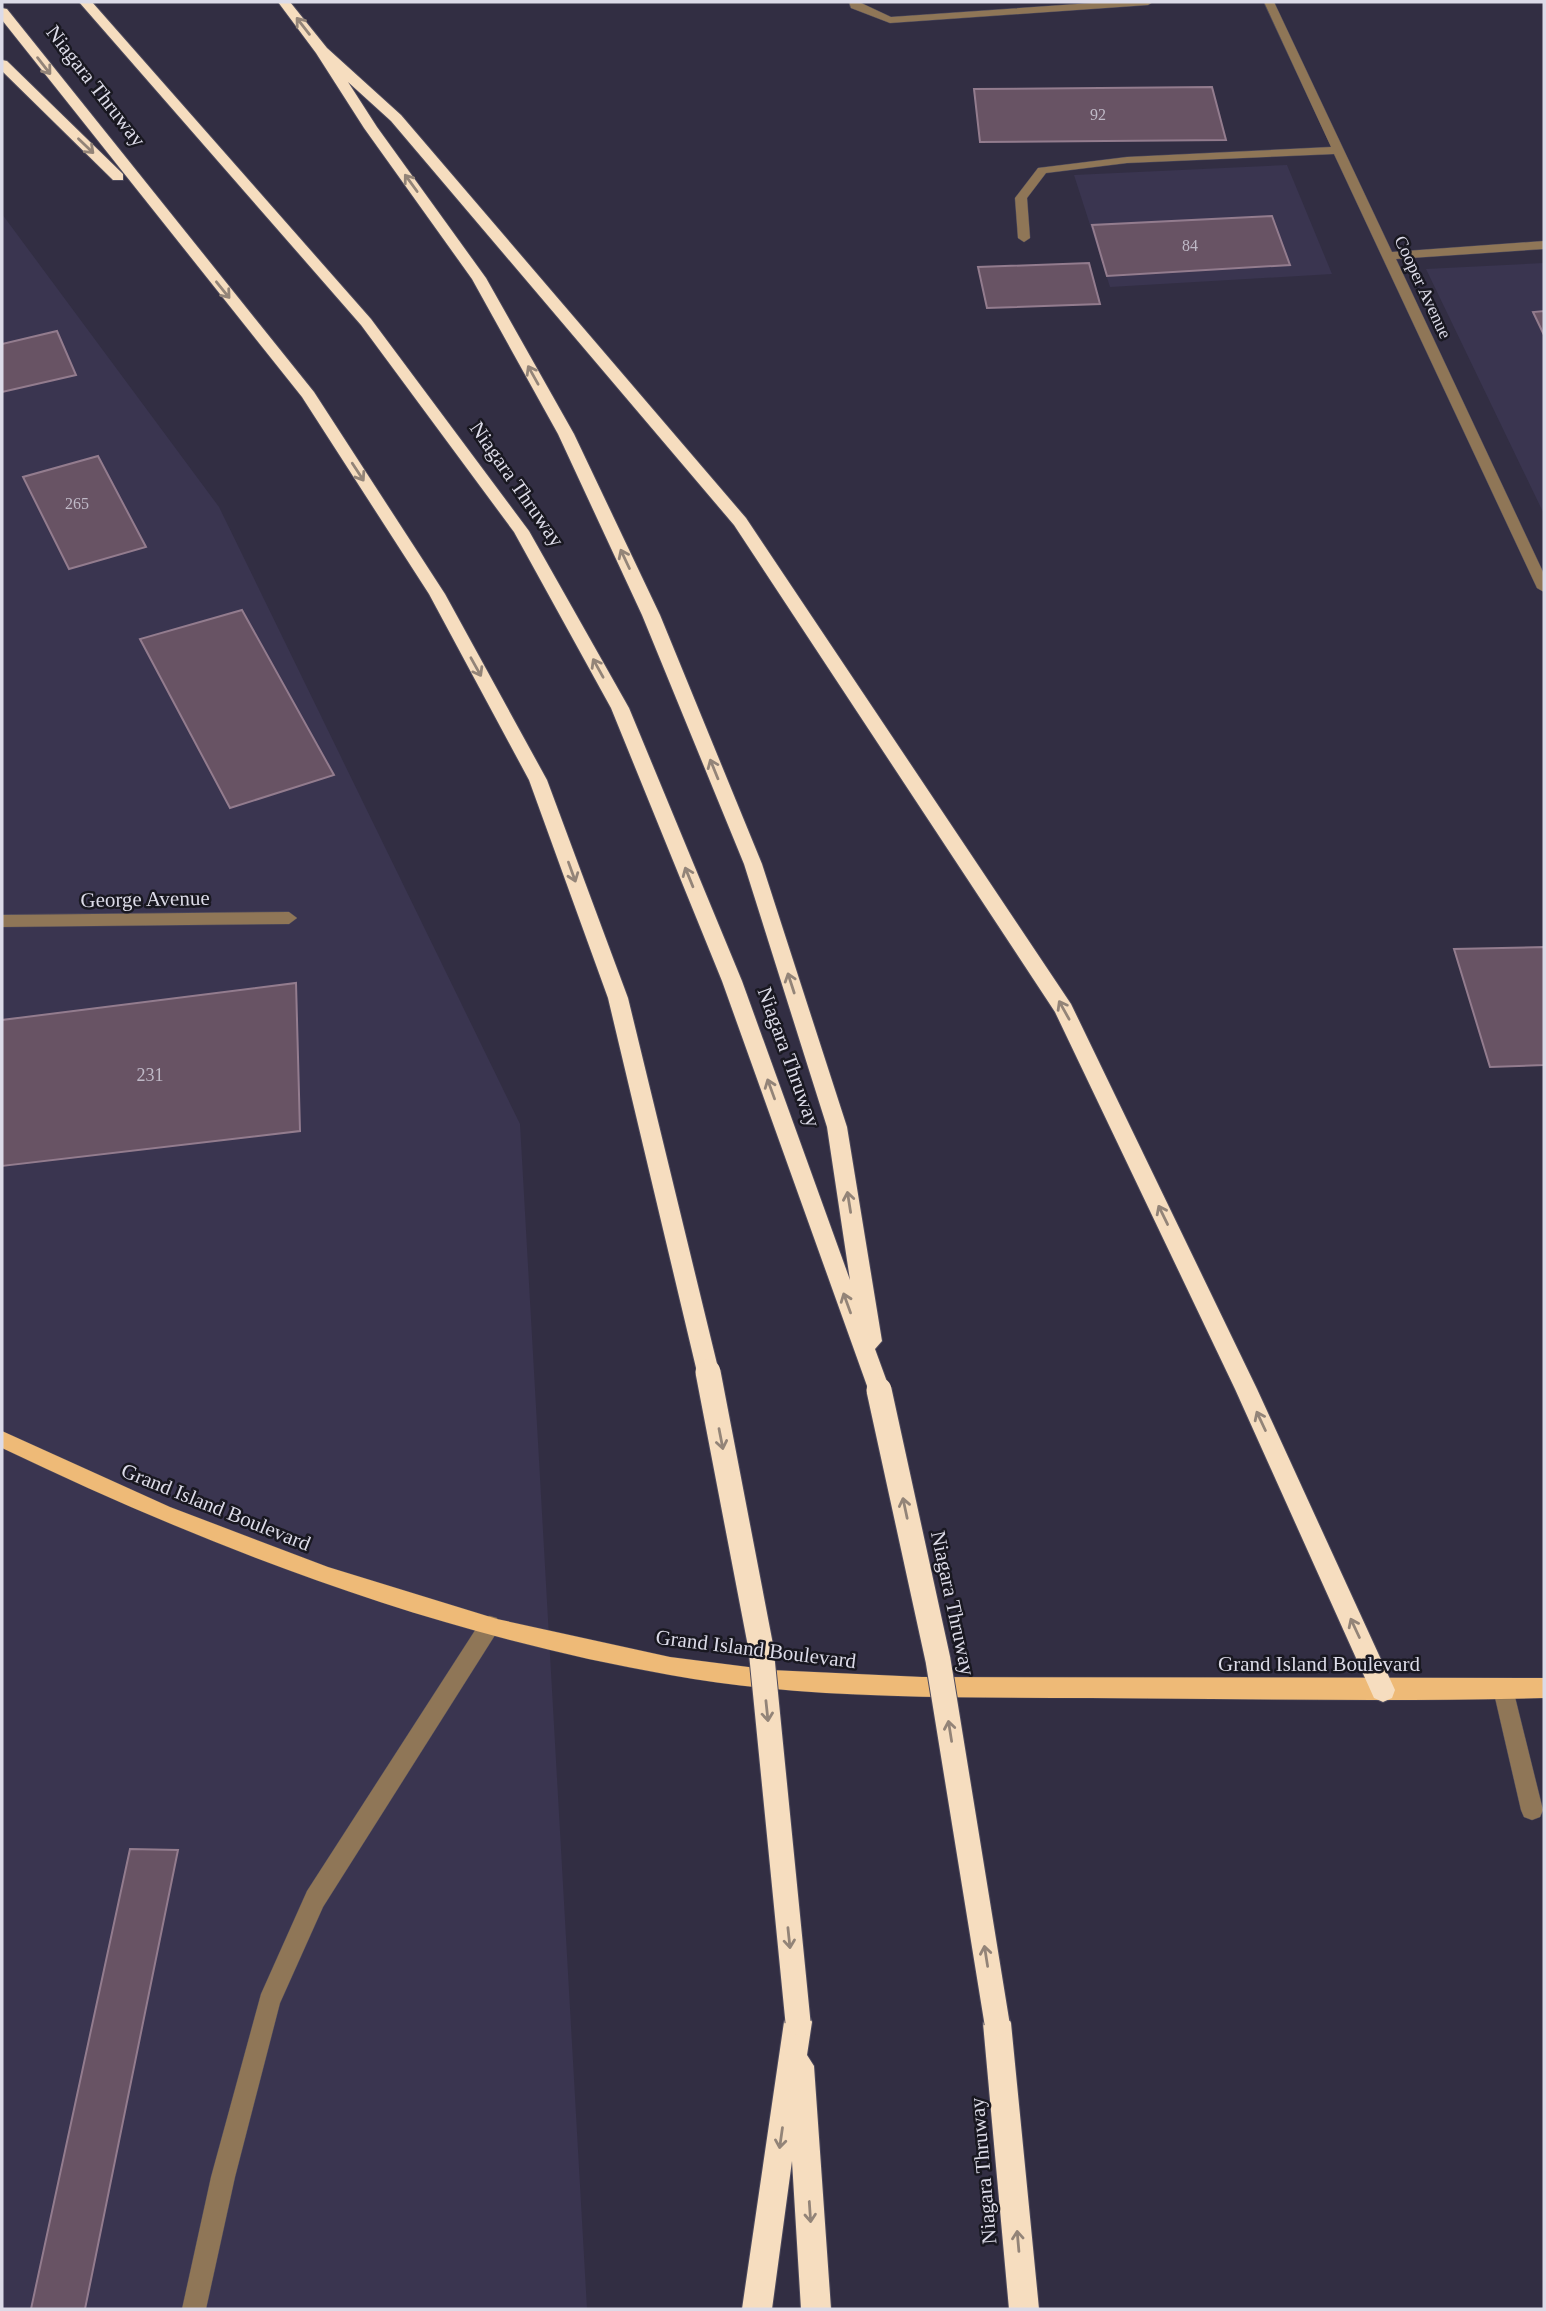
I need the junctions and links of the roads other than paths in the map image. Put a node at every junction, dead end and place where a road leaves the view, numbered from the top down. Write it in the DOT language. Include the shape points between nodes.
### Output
graph roads {
  1 [pos="85,2"];
  2 [pos="284,2"];
  3 [pos="854,2"];
  4 [pos="1148,2"];
  5 [pos="1269,2"];
  6 [pos="2,12"];
  7 [pos="322,51"];
  8 [pos="2,64"];
  9 [pos="1340,150"];
  10 [pos="180,237"];
  11 [pos="1024,238"];
  12 [pos="1544,245"];
  13 [pos="1390,256"];
  14 [pos="1544,588"];
  15 [pos="289,918"];
  16 [pos="2,921"];
  17 [pos="879,1390"];
  18 [pos="2,1439"];
  19 [pos="490,1625"];
  20 [pos="1544,1688"];
  21 [pos="1503,1689"];
  22 [pos="1383,1690"];
  23 [pos="1532,1810"];
  24 [pos="797,2022"];
  25 [pos="194,2309"];
  26 [pos="757,2309"];
  27 [pos="816,2309"];
  28 [pos="1024,2309"];
  17 -- 1 [label="highway, Niagara Thruway, one-way" via="732,981 620,708 521,531 366,322"];
  7 -- 2 [label="highway, one-way"];
  3 -- 4 [label="street" via="890,20"];
  5 -- 9 [label="street, Cooper Avenue"];
  6 -- 10 [label="highway, Niagara Thruway, one-way"];
  17 -- 7 [label="highway, one-way" via="837,1127 753,864 651,615 566,435 479,278"];
  22 -- 7 [label="highway, one-way" via="1246,1389 1064,1009 740,522 396,118"];
  8 -- 10 [label="highway, one-way"];
  9 -- 11 [label="street" via="1126,160 1042,170 1021,198"];
  9 -- 13 [label="street, Cooper Avenue"];
  10 -- 24 [label="highway, Niagara Thruway, one-way, bridge" via="308,395 437,594 538,780 618,998 708,1372 761,1648"];
  12 -- 13 [label="street"];
  13 -- 14 [label="street, Cooper Avenue"];
  15 -- 16 [label="street, George Avenue"];
  28 -- 17 [label="highway, Niagara Thruway, one-way, bridge" via="998,2023 938,1660"];
  18 -- 19 [label="main road, Grand Island Boulevard" via="101,1488 204,1531 321,1574"];
  19 -- 22 [label="main road, Grand Island Boulevard" via="670,1667 853,1686"];
  19 -- 25 [label="street" via="316,1899 269,2001"];
  20 -- 21 [label="main road, Grand Island Boulevard"];
  21 -- 22 [label="main road, Grand Island Boulevard"];
  21 -- 23 [label="street"];
  24 -- 26 [label="highway, one-way"];
  24 -- 27 [label="highway, Niagara Thruway, one-way"];
}
